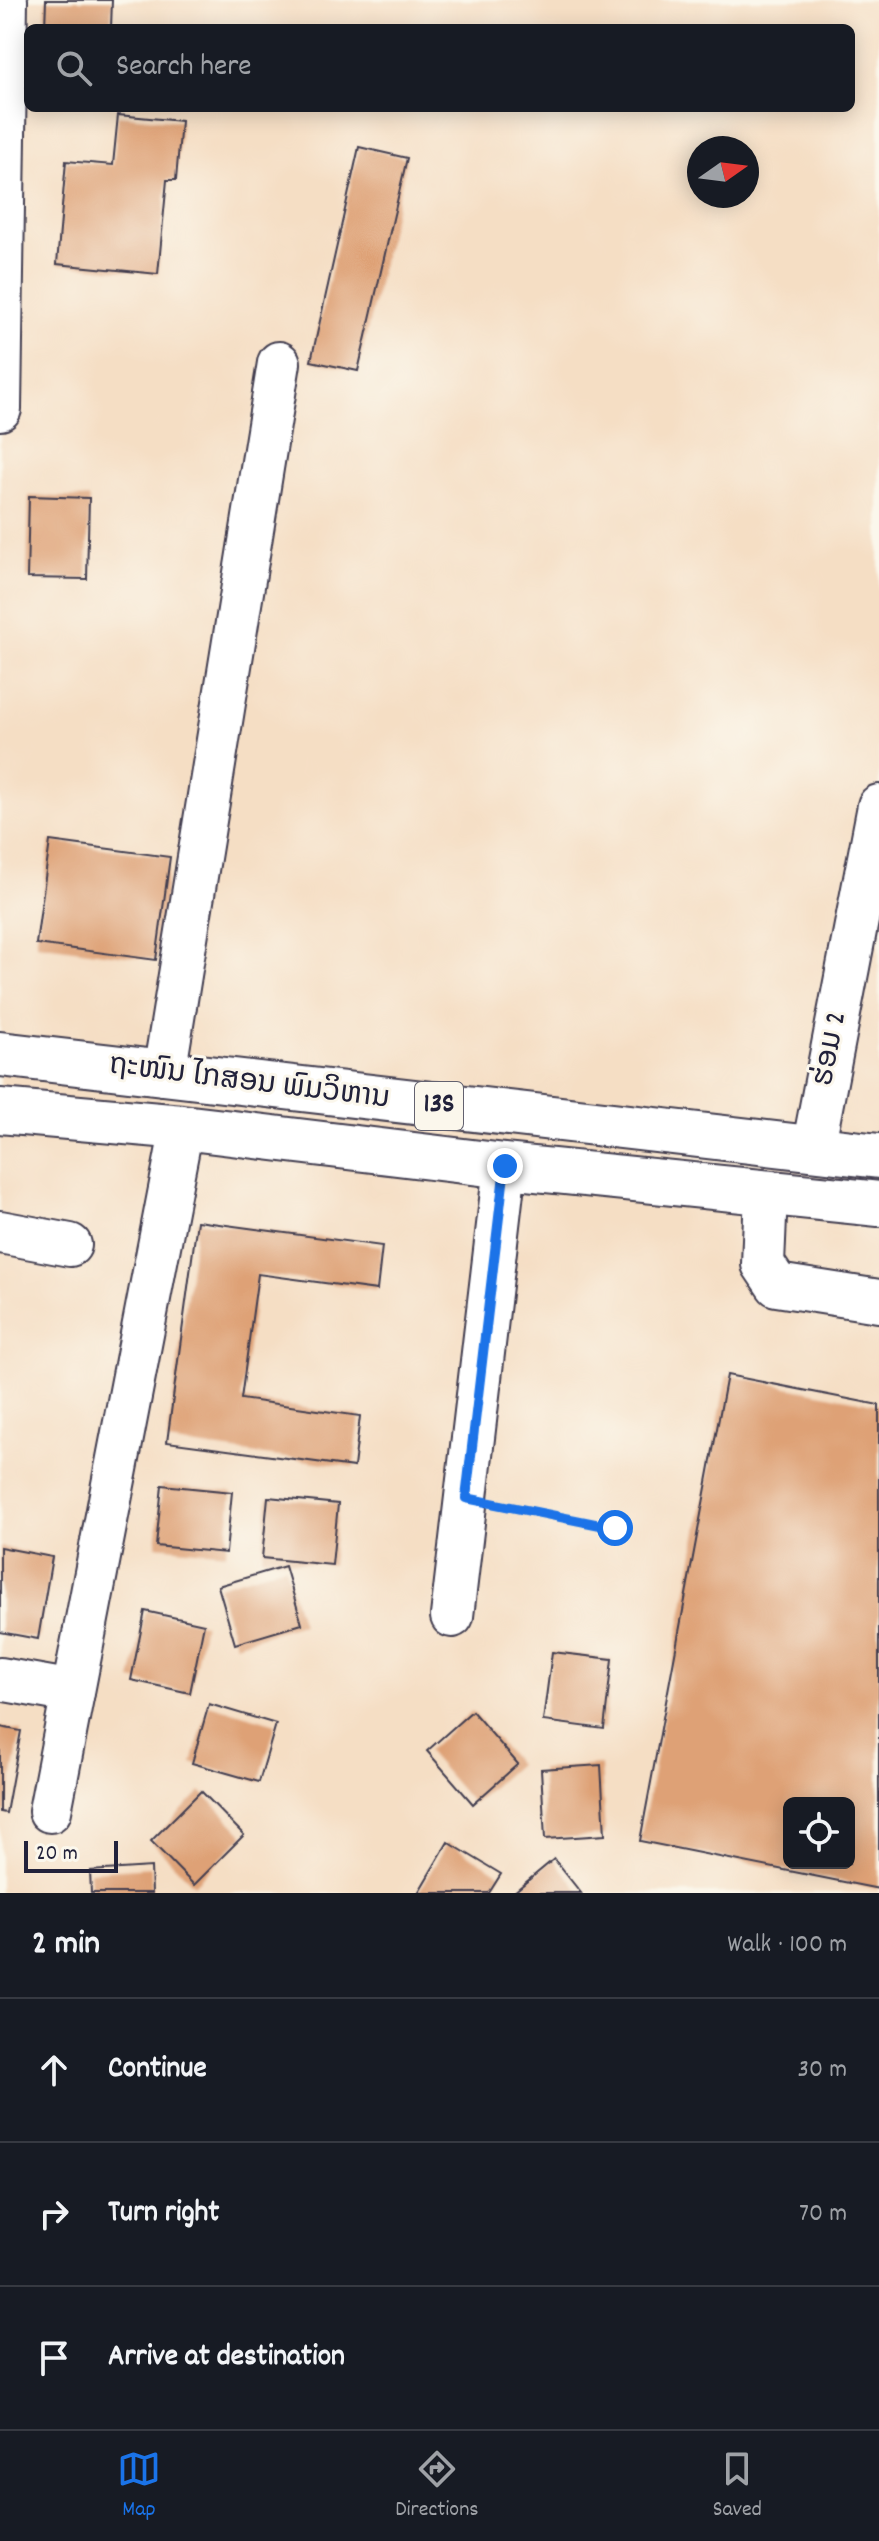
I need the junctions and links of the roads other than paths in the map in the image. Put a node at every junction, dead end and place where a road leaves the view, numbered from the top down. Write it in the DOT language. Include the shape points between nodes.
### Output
graph roads {
  1 [pos="6,0"];
  2 [pos="279,363"];
  3 [pos="0,409"];
  4 [pos="879,806"];
  5 [pos="0,1054"];
  6 [pos="164,1074"];
  7 [pos="0,1111"];
  8 [pos="182,1127"];
  9 [pos="813,1149"];
  10 [pos="876,1152"];
  11 [pos="505,1166"];
  12 [pos="766,1193"];
  13 [pos="879,1204"];
  14 [pos="0,1232"];
  15 [pos="70,1245"];
  16 [pos="879,1301"];
  17 [pos="452,1616"];
  18 [pos="0,1679"];
  19 [pos="73,1692"];
  20 [pos="50,1811"];
  1 -- 3 [label="street"];
  2 -- 6 [label="street"];
  4 -- 9 [label="street, ຮ່ອມ 2"];
  5 -- 6 [label="highway, ຖະໜົນ ໄກສອນ ພົມວິຫານ / 13S"];
  6 -- 9 [label="highway, ຖະໜົນ ໄກສອນ ພົມວິຫານ / 13S"];
  7 -- 8 [label="highway, ຖະໜົນ ໄກສອນ ພົມວິຫານ / 13S"];
  8 -- 11 [label="highway, ຖະໜົນ ໄກສອນ ພົມວິຫານ / 13S"];
  8 -- 19 [label="street"];
  9 -- 10 [label="highway, ຖະໜົນ ໄກສອນ ພົມວິຫານ / 13S"];
  11 -- 12 [label="highway, ຖະໜົນ ໄກສອນ ພົມວິຫານ / 13S"];
  11 -- 17 [label="street"];
  12 -- 13 [label="highway, ຖະໜົນ ໄກສອນ ພົມວິຫານ / 13S"];
  12 -- 16 [label="street" via="763,1264 777,1285"];
  14 -- 15 [label="street"];
  18 -- 19 [label="street"];
  19 -- 20 [label="street"];
}
